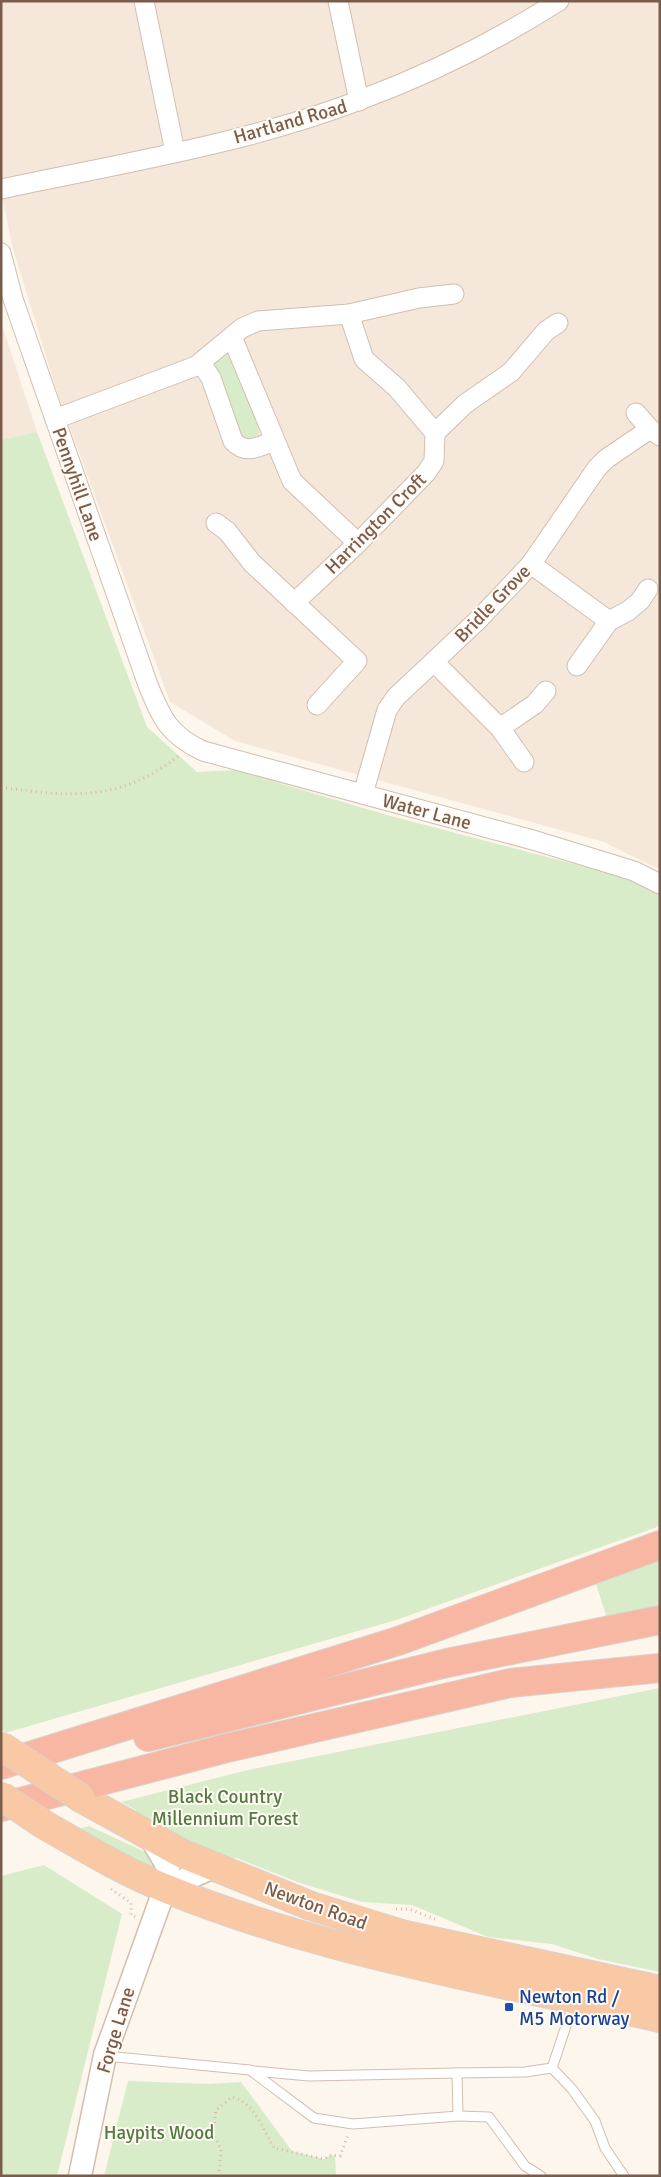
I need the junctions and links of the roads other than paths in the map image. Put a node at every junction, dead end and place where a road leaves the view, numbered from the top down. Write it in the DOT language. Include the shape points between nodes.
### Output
graph roads {
  1 [pos="144,1"];
  2 [pos="338,1"];
  3 [pos="559,1"];
  4 [pos="359,101"];
  5 [pos="175,152"];
  6 [pos="1,189"];
  7 [pos="1,253"];
  8 [pos="454,294"];
  9 [pos="7,301"];
  10 [pos="349,314"];
  11 [pos="558,323"];
  12 [pos="232,337"];
  13 [pos="201,364"];
  14 [pos="636,413"];
  15 [pos="55,419"];
  16 [pos="655,432"];
  17 [pos="436,433"];
  18 [pos="274,441"];
  19 [pos="216,522"];
  20 [pos="358,543"];
  21 [pos="531,564"];
  22 [pos="648,590"];
  23 [pos="294,603"];
  24 [pos="609,621"];
  25 [pos="434,662"];
  26 [pos="577,666"];
  27 [pos="546,691"];
  28 [pos="317,705"];
  29 [pos="160,713"];
  30 [pos="500,728"];
  31 [pos="524,762"];
  32 [pos="363,794"];
  33 [pos="660,884"];
  34 [pos="660,1545"];
  35 [pos="660,1620"];
  36 [pos="660,1655"];
  37 [pos="660,1668"];
  38 [pos="533,1681"];
  39 [pos="1,1746"];
  40 [pos="1,1765"];
  41 [pos="1,1775"];
  42 [pos="1,1796"];
  43 [pos="1,1807"];
  44 [pos="152,1840"];
  45 [pos="214,1867"];
  46 [pos="165,1888"];
  47 [pos="405,1935"];
  48 [pos="660,1990"];
  49 [pos="575,1999"];
  50 [pos="660,2018"];
  51 [pos="105,2056"];
  52 [pos="552,2068"];
  53 [pos="250,2070"];
  54 [pos="457,2073"];
  55 [pos="458,2116"];
  56 [pos="80,2176"];
  57 [pos="541,2176"];
  58 [pos="624,2176"];
  1 -- 5 [label="street"];
  2 -- 4 [label="street"];
  3 -- 4 [label="street, Hartland Road" via="480,47"];
  4 -- 5 [label="street, Hartland Road" via="279,126"];
  5 -- 6 [label="street, Hartland Road"];
  7 -- 9 [label="street, Pennyhill Lane"];
  8 -- 10 [label="street" via="418,298"];
  9 -- 15 [label="street, Pennyhill Lane"];
  10 -- 12 [label="street" via="258,321"];
  10 -- 17 [label="street" via="364,358 397,388"];
  11 -- 17 [label="street" via="546,331 512,372 465,404"];
  12 -- 13 [label="street"];
  12 -- 18 [label="street"];
  13 -- 15 [label="street"];
  13 -- 18 [label="street" via="211,378 233,442 239,448 251,450"];
  14 -- 16 [label="street, Bridle Grove"];
  15 -- 29 [label="street, Pennyhill Lane"];
  16 -- 21 [label="street, Bridle Grove" via="606,459 597,468"];
  17 -- 20 [label="street, Harrington Croft" via="434,461 426,474"];
  18 -- 20 [label="street" via="292,481"];
  19 -- 23 [label="street" via="252,563"];
  20 -- 23 [label="street, Harrington Croft"];
  21 -- 24 [label="street"];
  21 -- 25 [label="street, Bridle Grove"];
  22 -- 24 [label="street" via="634,606"];
  23 -- 28 [label="street" via="357,661"];
  24 -- 26 [label="street"];
  25 -- 30 [label="street"];
  25 -- 32 [label="street, Bridle Grove" via="396,697 387,710"];
  27 -- 30 [label="street" via="535,704"];
  29 -- 32 [label="street, Water Lane" via="175,734 203,751"];
  30 -- 31 [label="street"];
  32 -- 33 [label="street, Water Lane" via="533,840 634,871"];
  34 -- 40 [label="highway" via="398,1641"];
  35 -- 41 [label="highway" via="447,1662"];
  36 -- 38 [label="highway"];
  37 -- 38 [label="highway"];
  38 -- 43 [label="highway" via="510,1683 227,1748"];
  39 -- 44 [label="highway, Newton Road, bridge"];
  42 -- 46 [label="highway, Newton Road, bridge" via="43,1824"];
  44 -- 45 [label="highway, Newton Road"];
  44 -- 46 [label="street, Forge Lane" via="168,1867"];
  45 -- 46 [label="street"];
  45 -- 47 [label="highway, Newton Road" via="311,1906"];
  46 -- 49 [label="highway, Newton Road" via="235,1915 368,1955"];
  46 -- 51 [label="street, Forge Lane"];
  47 -- 48 [label="highway, Newton Road"];
  47 -- 49 [label="highway" via="459,1956 558,1980"];
  49 -- 50 [label="highway, Newton Road"];
  49 -- 52 [label="lane"];
  51 -- 53 [label="lane"];
  51 -- 56 [label="street, Forge Lane"];
  52 -- 54 [label="lane" via="525,2072"];
  52 -- 58 [label="lane" via="595,2121 605,2148"];
  53 -- 54 [label="lane" via="309,2076"];
  53 -- 55 [label="lane" via="314,2118 352,2124"];
  54 -- 55 [label="lane"];
  55 -- 57 [label="lane" via="489,2117 525,2166"];
}
